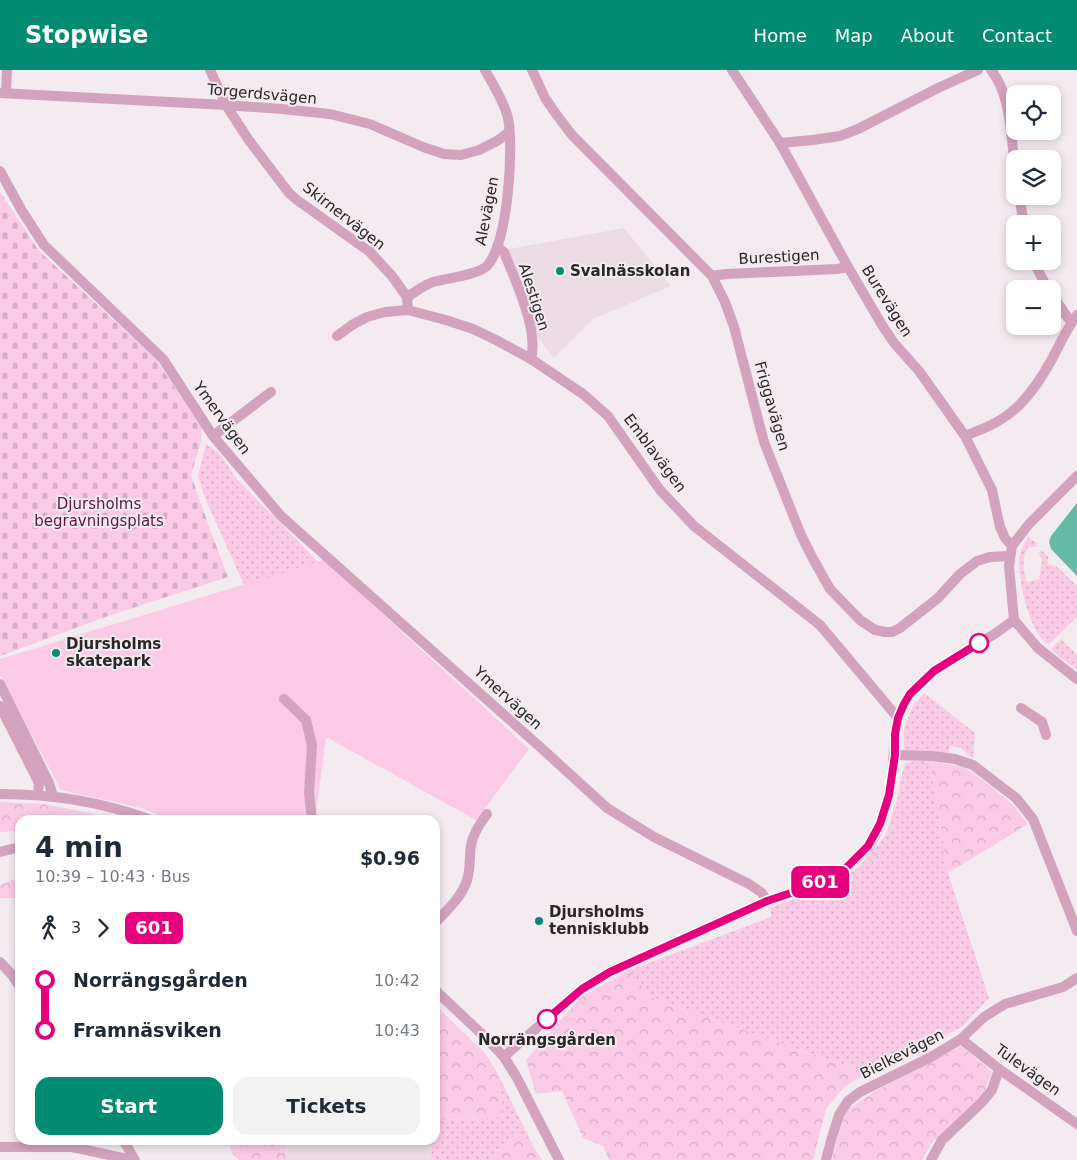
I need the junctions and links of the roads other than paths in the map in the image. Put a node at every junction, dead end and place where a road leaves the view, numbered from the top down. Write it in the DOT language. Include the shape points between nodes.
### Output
graph roads {
  1 [pos="7,70"];
  2 [pos="210,70"];
  3 [pos="485,70"];
  4 [pos="532,70"];
  5 [pos="732,70"];
  6 [pos="978,70"];
  7 [pos="991,70"];
  8 [pos="3,93"];
  9 [pos="226,105"];
  10 [pos="509,132"];
  11 [pos="780,143"];
  12 [pos="1013,150"];
  13 [pos="0,171"];
  14 [pos="497,247"];
  15 [pos="848,267"];
  16 [pos="712,276"];
  17 [pos="407,298"];
  18 [pos="1061,305"];
  19 [pos="408,310"];
  20 [pos="1074,319"];
  21 [pos="337,336"];
  22 [pos="531,359"];
  23 [pos="271,392"];
  24 [pos="213,436"];
  25 [pos="965,436"];
  26 [pos="1077,476"];
  27 [pos="1011,551"];
  28 [pos="1014,620"];
  29 [pos="1077,679"];
  30 [pos="0,684"];
  31 [pos="284,698"];
  32 [pos="0,706"];
  33 [pos="1021,708"];
  34 [pos="898,718"];
  35 [pos="1046,735"];
  36 [pos="895,755"];
  37 [pos="0,794"];
  38 [pos="38,795"];
  39 [pos="53,796"];
  40 [pos="487,814"];
  41 [pos="137,815"];
  42 [pos="311,815"];
  43 [pos="15,848"];
  44 [pos="0,852"];
  45 [pos="767,901"];
  46 [pos="440,918"];
  47 [pos="1077,931"];
  48 [pos="0,962"];
  49 [pos="15,971"];
  50 [pos="1077,978"];
  51 [pos="440,995"];
  52 [pos="961,1040"];
  53 [pos="504,1057"];
  54 [pos="999,1069"];
  55 [pos="1077,1124"];
  56 [pos="125,1145"];
  57 [pos="0,1147"];
  58 [pos="134,1160"];
  59 [pos="559,1160"];
  60 [pos="826,1160"];
  61 [pos="931,1160"];
  1 -- 8 [label="street"];
  2 -- 9 [label="street, Skirnervägen"];
  3 -- 10 [label="street, Alevägen" via="508,117"];
  4 -- 16 [label="street, Friggavägen" via="545,98 572,135"];
  5 -- 11 [label="street, Burevägen"];
  6 -- 11 [label="street" via="840,136"];
  7 -- 12 [label="street" via="1008,108"];
  8 -- 9 [label="street, Torgerdsvägen"];
  9 -- 10 [label="street, Torgerdsvägen" via="330,114 370,124 444,154 461,155 479,150"];
  9 -- 17 [label="street, Skirnervägen" via="289,193 370,252"];
  10 -- 14 [label="street, Alevägen" via="510,176"];
  11 -- 15 [label="street, Burevägen"];
  13 -- 24 [label="street, Ymervägen" via="44,245 162,359"];
  14 -- 17 [label="street, Alevägen" via="487,266 479,271 431,283"];
  14 -- 22 [label="street, Alestigen" via="504,252 527,314 533,338"];
  15 -- 16 [label="street, Burestigen"];
  15 -- 25 [label="street, Burevägen" via="894,344 919,371"];
  16 -- 27 [label="street, Friggavägen" via="734,327 764,442 801,535 830,589 860,620 875,630 892,632 938,598 977,561"];
  17 -- 19 [label="street, Skirnervägen"];
  18 -- 20 [label="street"];
  19 -- 21 [label="street, Emblavägen" via="367,317"];
  19 -- 22 [label="street, Emblavägen" via="473,329"];
  20 -- 25 [label="street" via="1046,369 1017,408 1000,420"];
  22 -- 34 [label="street, Emblavägen" via="583,394 608,416 660,490 694,526 820,625"];
  23 -- 24 [label="street"];
  24 -- 45 [label="street, Ymervägen" via="282,516 607,808 654,837 749,884"];
  25 -- 27 [label="street, Burevägen" via="992,490 1000,527"];
  26 -- 27 [label="street" via="1028,524"];
  27 -- 28 [label="street" via="1009,566"];
  28 -- 29 [label="street" via="1038,648"];
  28 -- 34 [label="street" via="934,671 910,694"];
  30 -- 39 [label="street"];
  31 -- 42 [label="street" via="306,720 312,745 309,793"];
  32 -- 38 [label="street" via="39,783"];
  33 -- 35 [label="street" via="1042,722"];
  34 -- 36 [label="street"];
  36 -- 45 [label="street" via="889,795 880,824 868,846 848,866 826,880"];
  36 -- 47 [label="street" via="932,756 973,765 1016,798 1033,819"];
  37 -- 38 [label="street"];
  38 -- 39 [label="street"];
  39 -- 41 [label="street"];
  40 -- 46 [label="street" via="471,844 467,882 458,898"];
  43 -- 44 [label="street"];
  45 -- 53 [label="street" via="610,972 582,989"];
  48 -- 49 [label="street"];
  50 -- 52 [label="street, Bielkevägen" via="1063,987 1004,1004 984,1017"];
  51 -- 53 [label="street"];
  52 -- 54 [label="street, Tulevägen"];
  52 -- 60 [label="street, Bielkevägen" via="872,1085 848,1101 839,1114"];
  53 -- 59 [label="street"];
  54 -- 55 [label="street, Tulevägen"];
  54 -- 61 [label="street" via="992,1090 942,1140"];
  56 -- 58 [label="street"];
  57 -- 58 [label="street" via="72,1147"];
}
